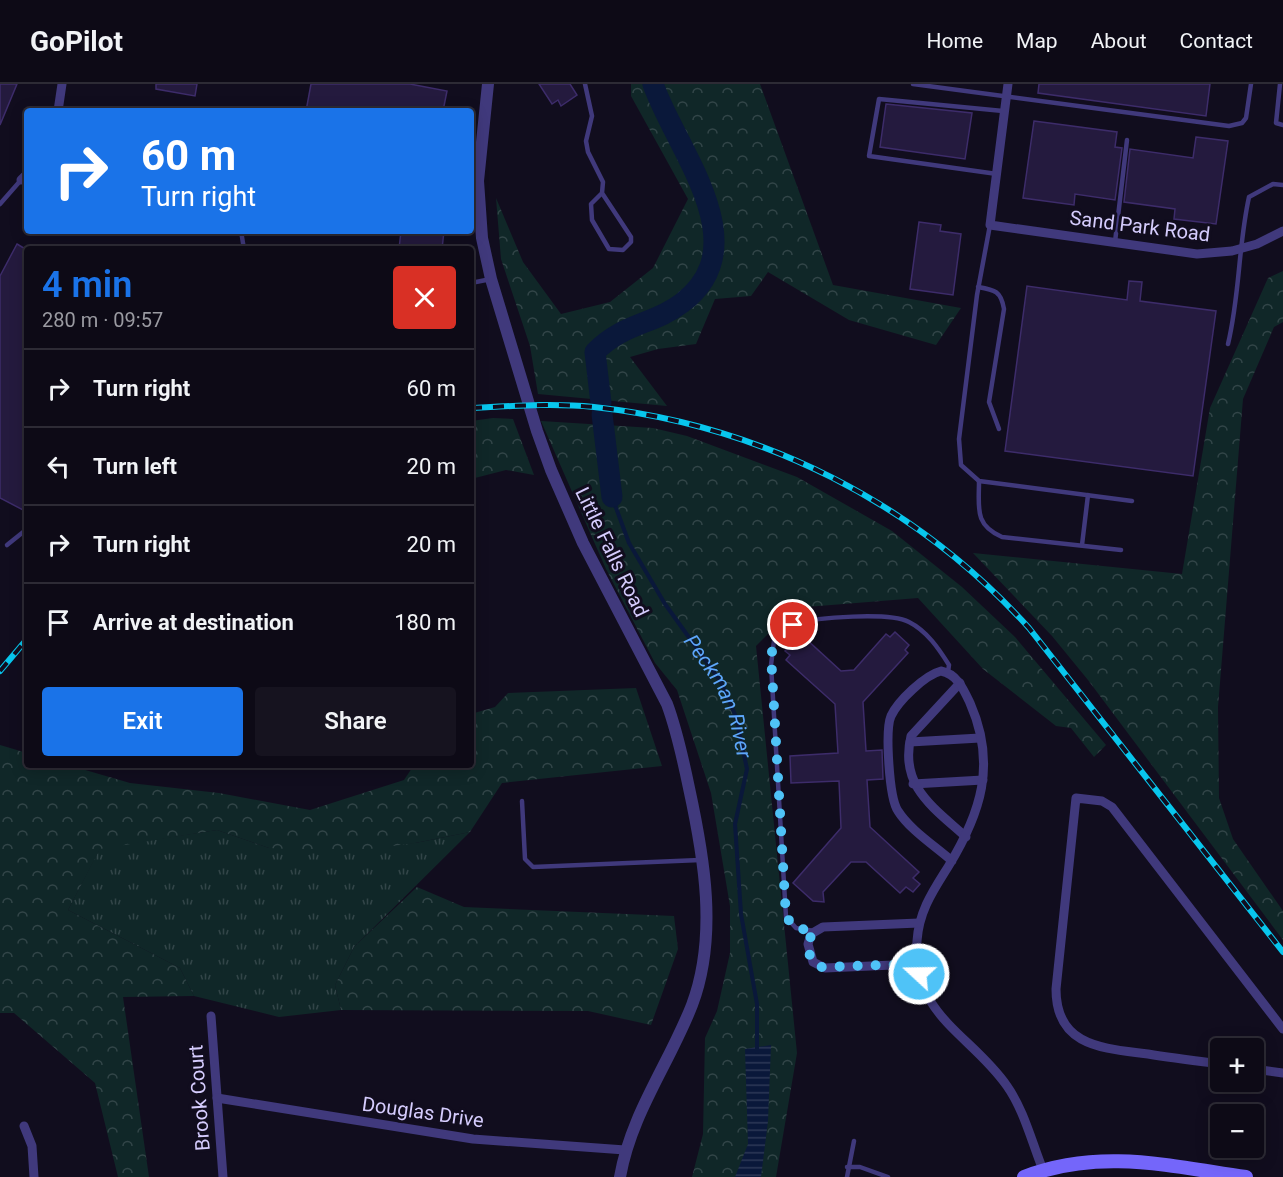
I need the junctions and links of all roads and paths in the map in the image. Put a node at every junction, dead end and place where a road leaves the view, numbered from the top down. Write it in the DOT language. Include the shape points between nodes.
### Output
graph roads {
  1 [pos="62,84"];
  2 [pos="488,84"];
  3 [pos="585,84"];
  4 [pos="913,84"];
  5 [pos="1008,84"];
  6 [pos="1251,84"];
  7 [pos="1280,84"];
  8 [pos="1006,98"];
  9 [pos="60,108"];
  10 [pos="1005,111"];
  11 [pos="1283,125"];
  12 [pos="1127,140"];
  13 [pos="997,174"];
  14 [pos="24,177"];
  15 [pos="1283,185"];
  16 [pos="602,193"];
  17 [pos="0,204"];
  18 [pos="990,225"];
  19 [pos="1283,231"];
  20 [pos="1115,242"];
  21 [pos="1240,248"];
  22 [pos="490,279"];
  23 [pos="474,282"];
  24 [pos="978,287"];
  25 [pos="1228,344"];
  26 [pos="999,429"];
  27 [pos="979,481"];
  28 [pos="1088,495"];
  29 [pos="1132,501"];
  30 [pos="24,531"];
  31 [pos="7,545"];
  32 [pos="1082,545"];
  33 [pos="1121,550"];
  34 [pos="948,672"];
  35 [pos="960,684"];
  36 [pos="980,738"];
  37 [pos="910,742"];
  38 [pos="983,780"];
  39 [pos="913,783"];
  40 [pos="522,801"];
  41 [pos="966,837"];
  42 [pos="703,860"];
  43 [pos="952,861"];
  44 [pos="919,923"];
  45 [pos="814,931"];
  46 [pos="916,964"];
  47 [pos="211,1017"];
  48 [pos="1283,1029"];
  49 [pos="1210,1062"];
  50 [pos="1264,1070"];
  51 [pos="1283,1073"];
  52 [pos="217,1098"];
  53 [pos="24,1126"];
  54 [pos="854,1141"];
  55 [pos="625,1150"];
  56 [pos="847,1167"];
  57 [pos="1043,1170"];
  58 [pos="34,1177"];
  59 [pos="223,1177"];
  60 [pos="620,1177"];
  61 [pos="847,1177"];
  62 [pos="888,1177"];
  63 [pos="1024,1177"];
  64 [pos="1246,1177"];
  1 -- 9 [label="street"];
  2 -- 22 [label="street, Little Falls Road" via="478,188"];
  3 -- 16 [label="lane" via="592,116 586,141 603,182"];
  4 -- 8 [label="lane"];
  5 -- 8 [label="street"];
  6 -- 8 [label="lane" via="1246,118 1229,126"];
  7 -- 11 [label="lane" via="1276,123"];
  8 -- 10 [label="street"];
  10 -- 13 [label="street"];
  10 -- 13 [label="lane" via="879,99 869,156"];
  12 -- 20 [label="lane"];
  13 -- 18 [label="street"];
  14 -- 17 [label="lane"];
  15 -- 21 [label="lane" via="1273,184 1249,198"];
  16 -- 16 [label="lane" via="632,237 623,250 609,249 592,220 591,204"];
  18 -- 20 [label="street, Sand Park Road"];
  18 -- 24 [label="lane"];
  19 -- 21 [label="street, Sand Park Road"];
  20 -- 21 [label="street, Sand Park Road" via="1197,254"];
  21 -- 25 [label="lane" via="1237,306"];
  22 -- 23 [label="lane"];
  22 -- 42 [label="street, Little Falls Road" via="551,470 583,543 667,704 676,729"];
  24 -- 26 [label="lane" via="1002,295 1004,309 989,402"];
  24 -- 27 [label="lane" via="959,454 961,465"];
  27 -- 28 [label="lane"];
  27 -- 32 [label="lane" via="982,524 990,532 1002,537"];
  28 -- 29 [label="lane"];
  28 -- 32 [label="lane"];
  30 -- 31 [label="lane"];
  32 -- 33 [label="lane"];
  34 -- 35 [label="street"];
  34 -- 43 [label="street" via="925,677 894,712 889,735 894,805 903,818"];
  34 -- 45 [label="lane" via="949,665 931,640 919,628 899,618 806,622 787,628 774,641 771,665 786,917 796,928"];
  35 -- 36 [label="street"];
  35 -- 37 [label="street" via="923,720"];
  36 -- 37 [label="street"];
  36 -- 38 [label="street"];
  37 -- 39 [label="street"];
  38 -- 39 [label="street"];
  38 -- 41 [label="street"];
  39 -- 41 [label="street" via="920,795"];
  40 -- 42 [label="lane" via="525,860 533,867"];
  41 -- 43 [label="street"];
  42 -- 55 [label="street, Little Falls Road" via="706,901 702,965 693,1002 639,1111"];
  43 -- 44 [label="street" via="927,900"];
  44 -- 45 [label="street" via="834,926"];
  44 -- 46 [label="street"];
  45 -- 46 [label="street" via="808,944 810,956 820,967"];
  46 -- 57 [label="street" via="939,1015 1009,1089"];
  47 -- 52 [label="street, Brook Court"];
  48 -- 49 [label="street" via="1112,807 1102,801 1076,798 1056,989 1060,1016 1077,1037 1099,1047"];
  50 -- 51 [label="street"];
  52 -- 55 [label="street, Douglas Drive" via="473,1139"];
  52 -- 59 [label="street, Brook Court"];
  53 -- 58 [label="street" via="32,1146"];
  54 -- 56 [label="lane"];
  55 -- 60 [label="street, Little Falls Road"];
  56 -- 61 [label="lane"];
  56 -- 62 [label="lane" via="860,1167"];
  57 -- 63 [label="main road"];
  57 -- 64 [label="main road" via="1084,1161 1114,1160"];
}
